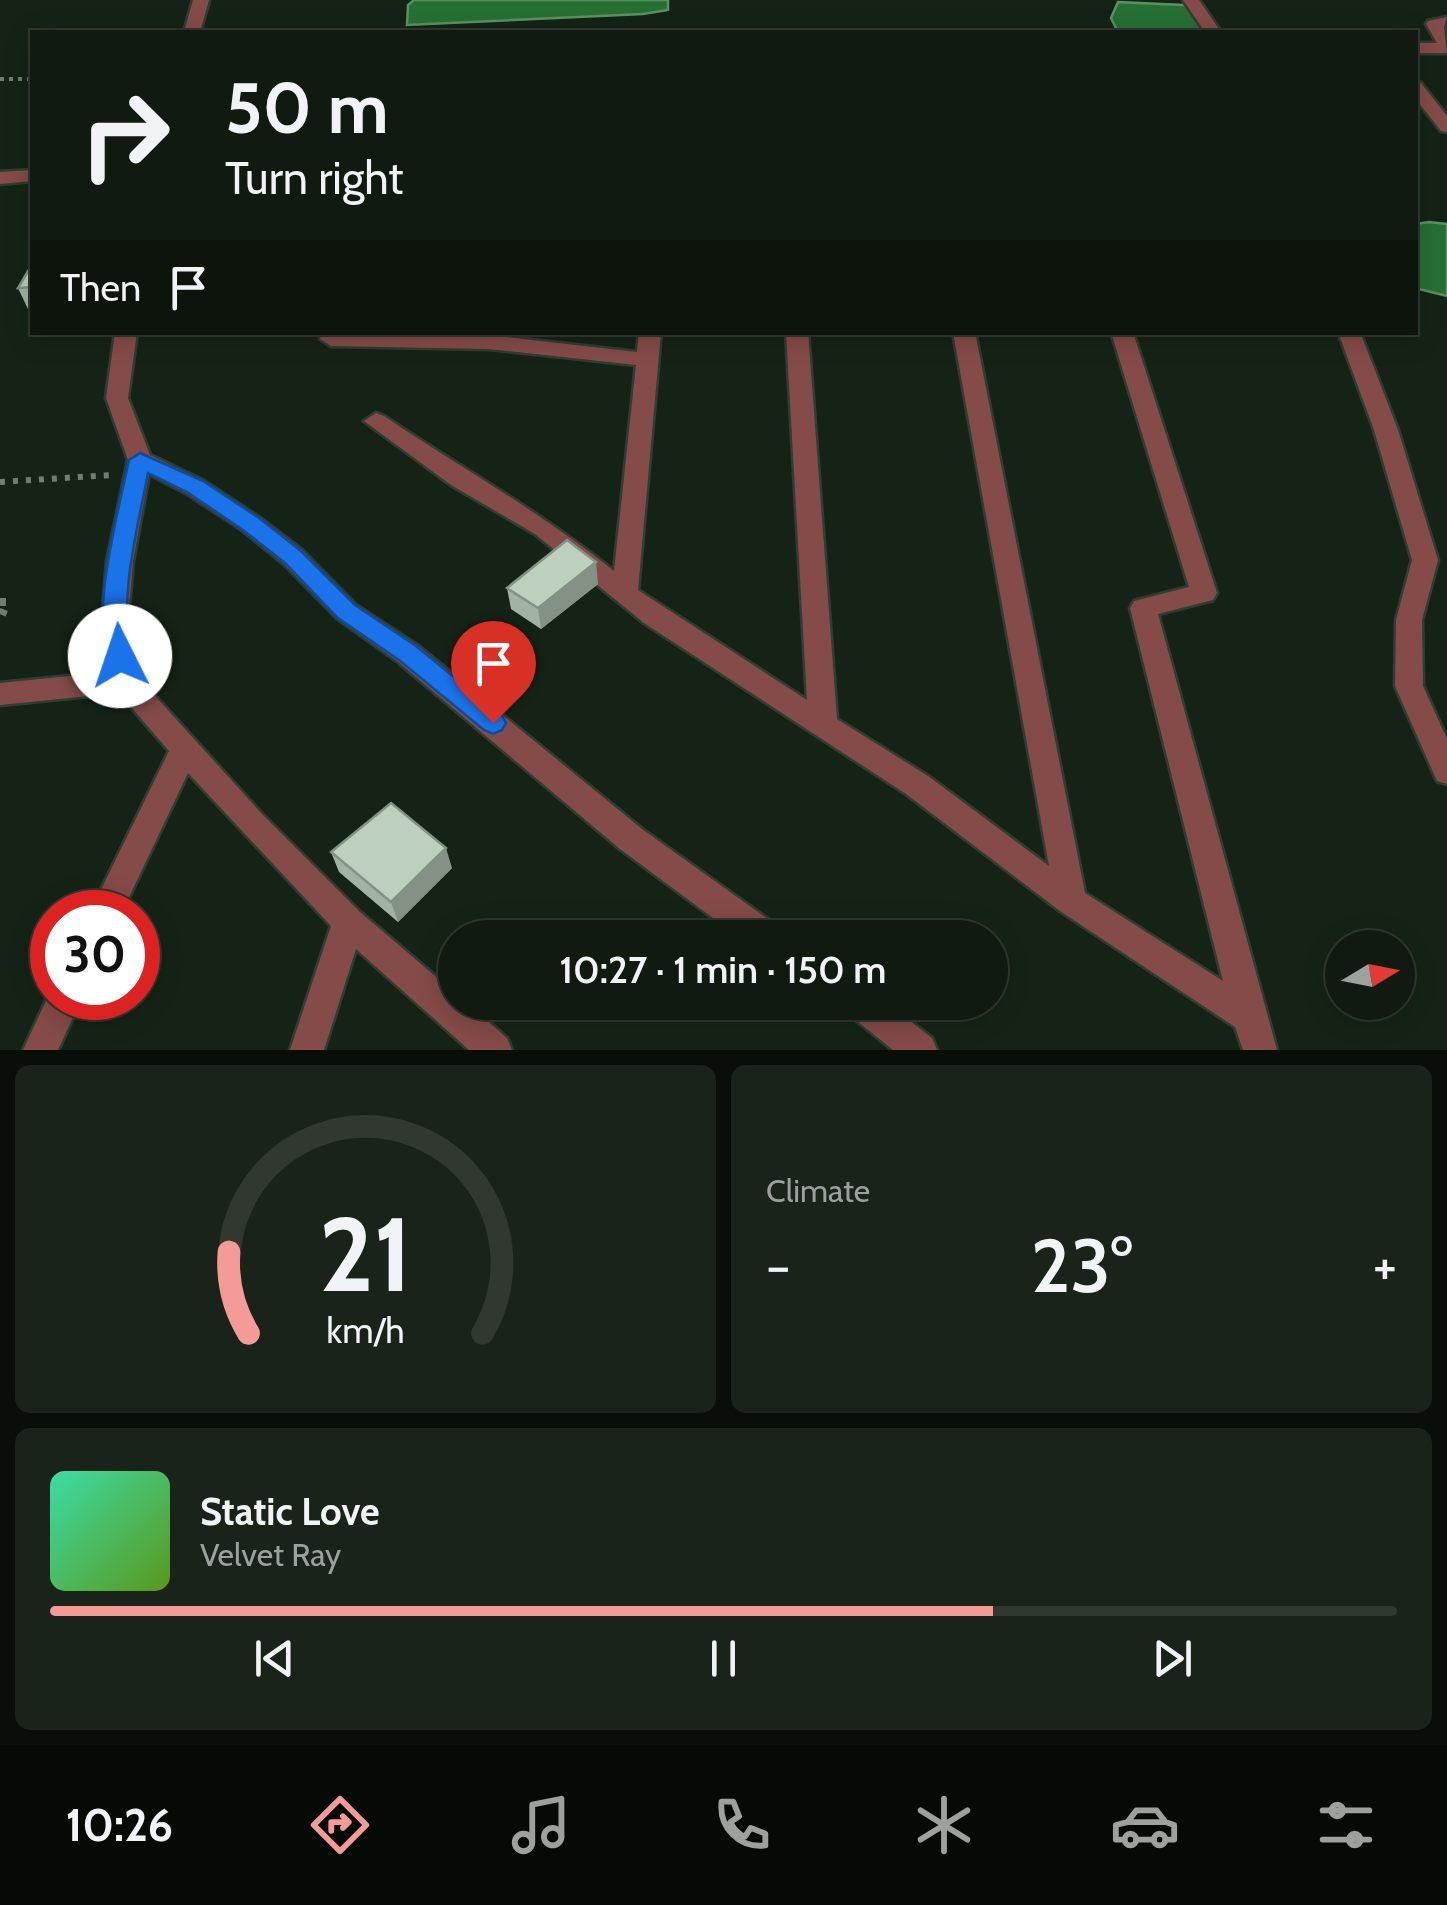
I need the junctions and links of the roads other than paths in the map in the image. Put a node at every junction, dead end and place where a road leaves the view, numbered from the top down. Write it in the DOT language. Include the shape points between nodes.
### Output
graph roads {
  1 [pos="200,0"];
  2 [pos="1191,0"];
  3 [pos="1447,22"];
  4 [pos="192,30"];
  5 [pos="1211,30"];
  6 [pos="1447,47"];
  7 [pos="1418,48"];
  8 [pos="1418,92"];
  9 [pos="1447,127"];
  10 [pos="30,176"];
  11 [pos="0,178"];
  12 [pos="126,335"];
  13 [pos="332,335"];
  14 [pos="650,335"];
  15 [pos="797,335"];
  16 [pos="965,335"];
  17 [pos="1123,335"];
  18 [pos="1350,335"];
  19 [pos="490,337"];
  20 [pos="648,360"];
  21 [pos="376,421"];
  22 [pos="139,467"];
  23 [pos="624,592"];
  24 [pos="125,681"];
  25 [pos="0,694"];
  26 [pos="823,726"];
  27 [pos="186,746"];
  28 [pos="1447,772"];
  29 [pos="117,890"];
  30 [pos="1072,901"];
  31 [pos="742,920"];
  32 [pos="349,922"];
  33 [pos="55,1020"];
  34 [pos="882,1020"];
  35 [pos="1257,1041"];
  36 [pos="40,1050"];
  37 [pos="307,1050"];
  38 [pos="495,1050"];
  39 [pos="920,1050"];
  1 -- 4 [label="street"];
  2 -- 5 [label="street"];
  3 -- 6 [label="street" via="1434,24"];
  6 -- 7 [label="street"];
  8 -- 9 [label="street"];
  10 -- 11 [label="street"];
  12 -- 22 [label="street" via="117,398"];
  13 -- 19 [label="street"];
  14 -- 20 [label="street"];
  15 -- 26 [label="street"];
  16 -- 30 [label="street"];
  17 -- 35 [label="street" via="1204,593 1143,608"];
  18 -- 28 [label="street" via="1425,560 1409,620 1409,686"];
  19 -- 20 [label="street"];
  20 -- 23 [label="street"];
  21 -- 23 [label="street" via="544,528"];
  22 -- 24 [label="street" via="114,632"];
  22 -- 31 [label="street" via="195,486 251,524 347,612 408,653 631,839"];
  23 -- 26 [label="street"];
  24 -- 25 [label="street"];
  24 -- 27 [label="street"];
  26 -- 30 [label="street" via="918,785"];
  27 -- 29 [label="street"];
  27 -- 32 [label="street"];
  30 -- 35 [label="street" via="1248,1016"];
  32 -- 37 [label="street"];
  32 -- 38 [label="street"];
  33 -- 36 [label="street"];
  34 -- 39 [label="street"];
}
